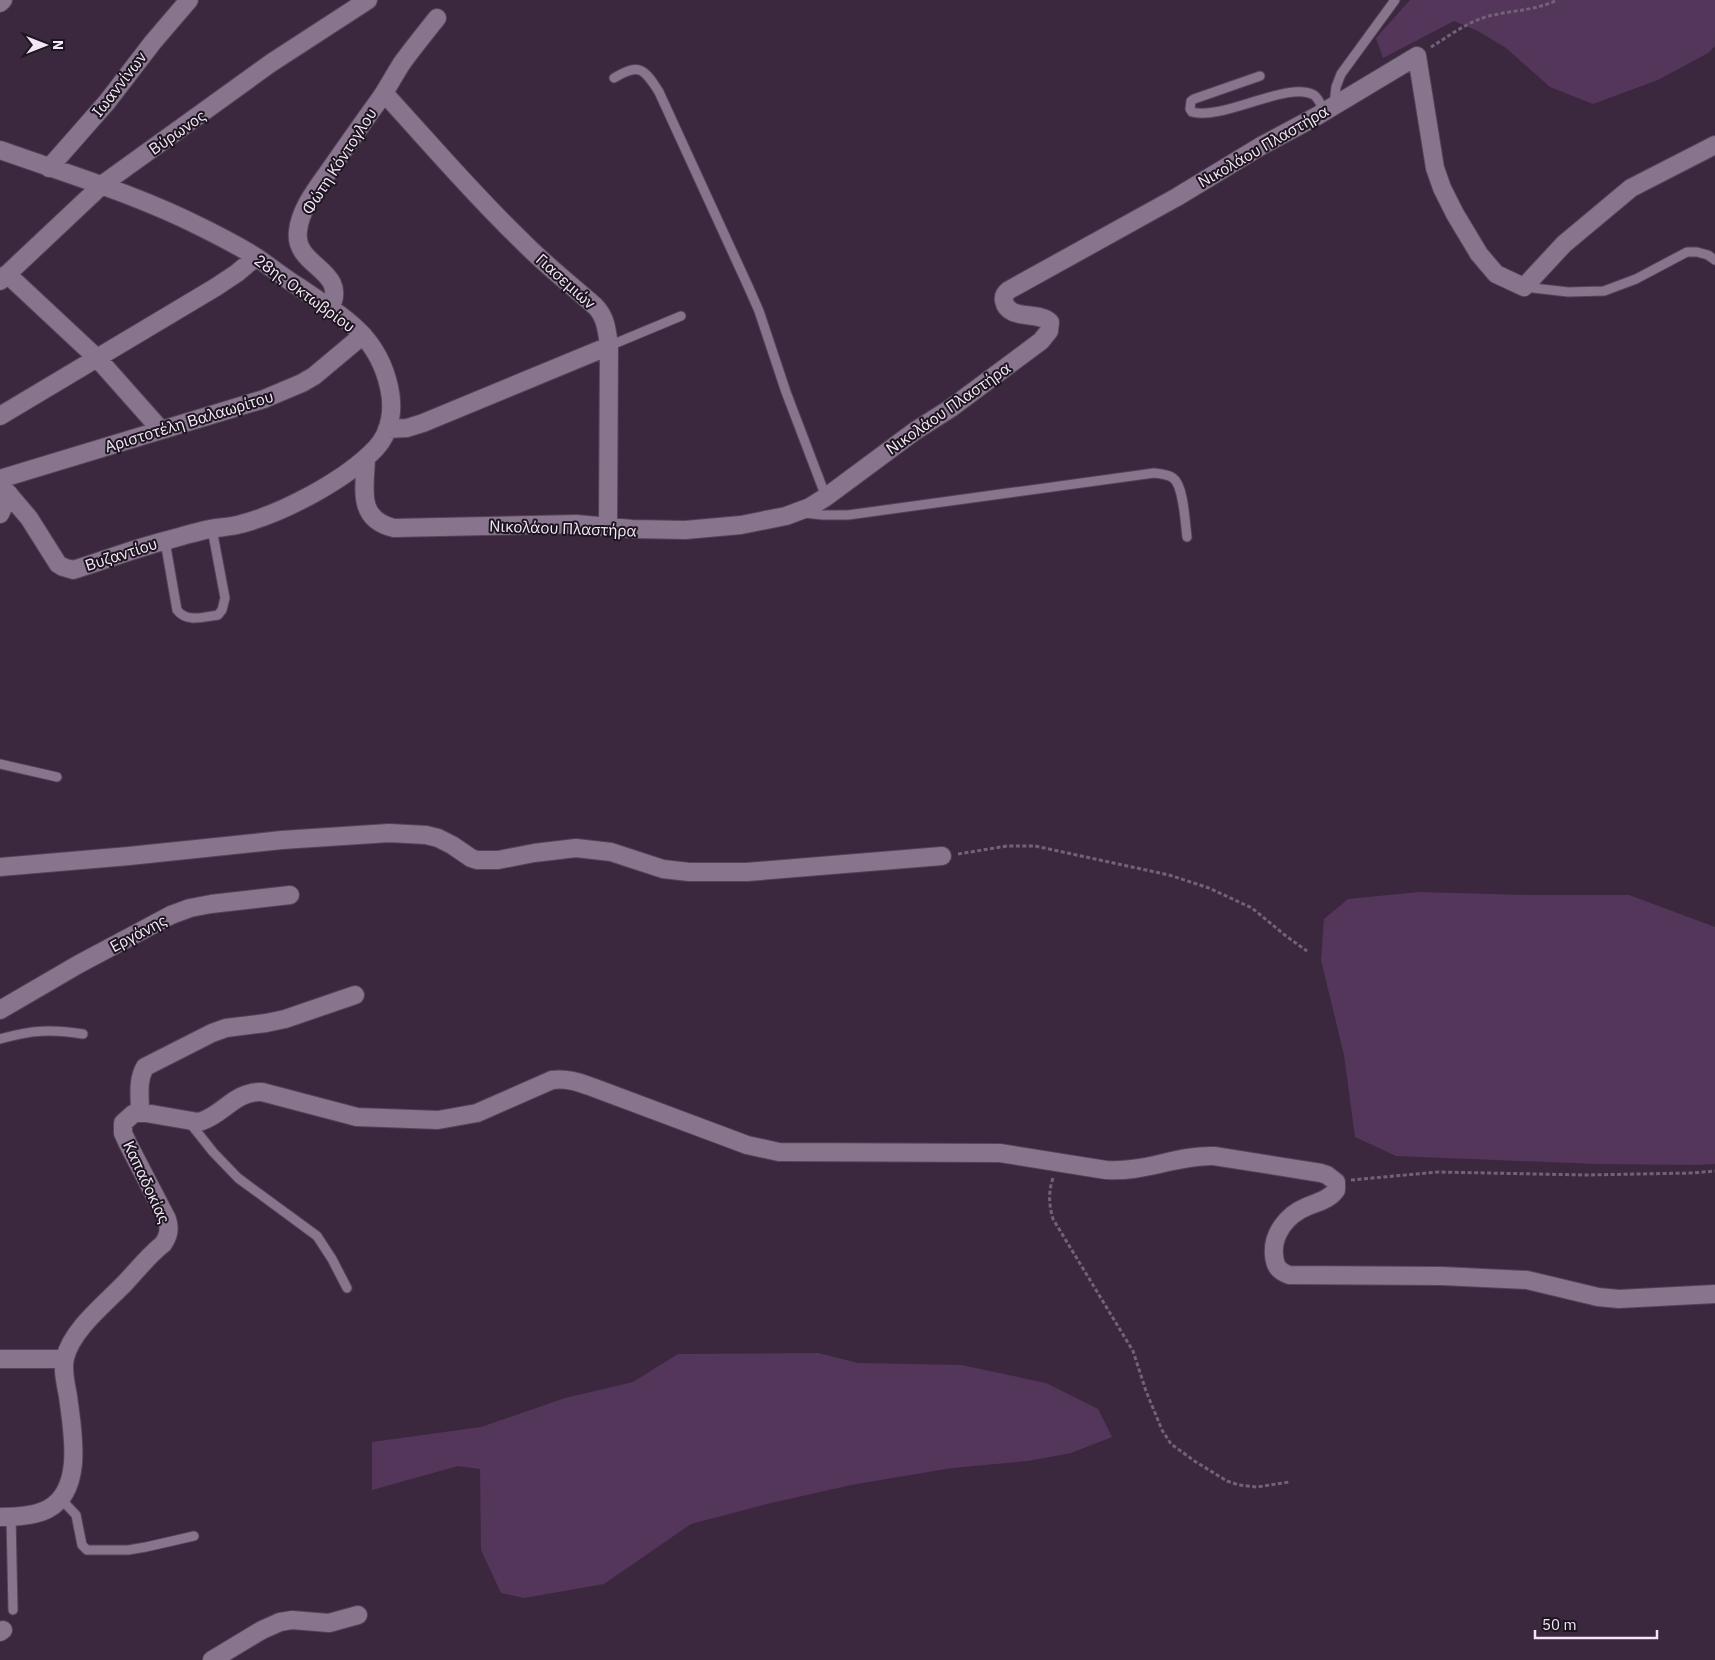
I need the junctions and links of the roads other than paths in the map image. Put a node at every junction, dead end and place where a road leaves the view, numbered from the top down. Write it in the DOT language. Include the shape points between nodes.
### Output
graph roads {
  1 [pos="3,0"];
  2 [pos="189,0"];
  3 [pos="368,0"];
  4 [pos="1395,0"];
  5 [pos="0,3"];
  6 [pos="437,18"];
  7 [pos="1260,76"];
  8 [pos="614,78"];
  9 [pos="384,93"];
  10 [pos="1329,108"];
  11 [pos="1715,145"];
  12 [pos="0,150"];
  13 [pos="49,168"];
  14 [pos="103,184"];
  15 [pos="256,257"];
  16 [pos="1715,260"];
  17 [pos="4,277"];
  18 [pos="1524,287"];
  19 [pos="330,308"];
  20 [pos="681,316"];
  21 [pos="363,335"];
  22 [pos="609,346"];
  23 [pos="98,359"];
  24 [pos="0,416"];
  25 [pos="387,429"];
  26 [pos="161,430"];
  27 [pos="366,458"];
  28 [pos="3,486"];
  29 [pos="826,497"];
  30 [pos="799,512"];
  31 [pos="0,514"];
  32 [pos="608,527"];
  33 [pos="212,529"];
  34 [pos="1187,537"];
  35 [pos="165,541"];
  36 [pos="0,764"];
  37 [pos="58,777"];
  38 [pos="942,856"];
  39 [pos="0,868"];
  40 [pos="290,894"];
  41 [pos="355,995"];
  42 [pos="0,1010"];
  43 [pos="84,1034"];
  44 [pos="0,1039"];
  45 [pos="140,1112"];
  46 [pos="188,1121"];
  47 [pos="347,1288"];
  48 [pos="1715,1294"];
  49 [pos="0,1359"];
  50 [pos="64,1359"];
  51 [pos="61,1499"];
  52 [pos="5,1517"];
  53 [pos="194,1536"];
  54 [pos="13,1610"];
  55 [pos="358,1615"];
  56 [pos="212,1660"];
  1 -- 5 [label="street"];
  2 -- 13 [label="street, Ιωαννίνων"];
  3 -- 14 [label="street, Βύρωνος" via="272,63"];
  4 -- 10 [label="lane" via="1341,74"];
  6 -- 9 [label="street, Φώτη Κόντογλου"];
  7 -- 10 [label="lane" via="1194,99 1190,109 1196,113 1212,112 1300,92 1314,95"];
  8 -- 29 [label="lane" via="628,70 640,70 647,74 659,92 748,286"];
  9 -- 19 [label="street, Φώτη Κόντογλου" via="302,214 299,243 312,264 332,281 334,295"];
  9 -- 22 [label="street, Γιασεμιών" via="522,242 598,309 605,322"];
  10 -- 18 [label="street, Νικολάου Πλαστήρα" via="1418,56 1435,168 1442,188 1479,254 1496,274"];
  10 -- 29 [label="street, Νικολάου Πλαστήρα" via="1009,290 1004,303 1022,315 1047,319 1050,328 1046,336"];
  11 -- 18 [label="street" via="1631,188 1564,244"];
  12 -- 13 [label="street, 28ης Οκτωβρίου"];
  13 -- 14 [label="street, 28ης Οκτωβρίου"];
  14 -- 15 [label="street, 28ης Οκτωβρίου" via="188,221"];
  14 -- 17 [label="street, Βύρωνος"];
  15 -- 19 [label="street, 28ης Οκτωβρίου"];
  15 -- 23 [label="street" via="216,287"];
  16 -- 18 [label="lane" via="1698,252 1687,252 1636,279 1604,291 1568,292"];
  17 -- 23 [label="street"];
  19 -- 21 [label="street, 28ης Οκτωβρίου"];
  20 -- 22 [label="lane"];
  21 -- 25 [label="street, 28ης Οκτωβρίου" via="388,380 392,406"];
  21 -- 26 [label="street, Αριστοτέλη Βαλαωρίτου" via="302,383 264,399"];
  22 -- 25 [label="street" via="423,423"];
  22 -- 32 [label="street, Γιασεμιών"];
  23 -- 24 [label="street"];
  23 -- 26 [label="street"];
  25 -- 27 [label="street, 28ης Οκτωβρίου" via="380,444"];
  26 -- 28 [label="street, Αριστοτέλη Βαλαωρίτου"];
  27 -- 32 [label="street, Νικολάου Πλαστήρα" via="366,507 377,520 391,527 576,524"];
  27 -- 33 [label="street, 28ης Οκτωβρίου" via="331,483 280,510 238,525"];
  28 -- 31 [label="street"];
  28 -- 35 [label="street, Βυζαντίου" via="29,518 58,564 67,569 73,570"];
  29 -- 30 [label="street, Νικολάου Πλαστήρα"];
  30 -- 32 [label="street, Νικολάου Πλαστήρα" via="765,522 714,528 658,531"];
  30 -- 34 [label="lane" via="848,515 1154,473 1175,479 1180,488"];
  33 -- 35 [label="street, 28ης Οκτωβρίου"];
  33 -- 35 [label="lane" via="225,598 218,615 189,618 177,610"];
  36 -- 37 [label="lane"];
  38 -- 39 [label="street" via="747,872 689,872 663,868 611,852 576,848 498,860 477,860 426,834 389,833 282,840"];
  40 -- 42 [label="street, Εργάνης" via="211,904 171,915"];
  41 -- 45 [label="street" via="266,1024 226,1028 145,1067 139,1082"];
  43 -- 44 [label="lane" via="45,1030"];
  45 -- 46 [label="street"];
  45 -- 50 [label="street, Καπαδοκίας" via="123,1123 123,1133 167,1219 168,1237 85,1323"];
  46 -- 47 [label="lane" via="238,1178 317,1236"];
  46 -- 48 [label="street" via="206,1120 240,1096 253,1092 357,1117 458,1118 552,1080 562,1079 746,1145 779,1152 1000,1153 1122,1172 1183,1158 1214,1156 1327,1175 1336,1182 1336,1190 1329,1198 1293,1214 1274,1242 1275,1265 1280,1272 1289,1275 1527,1280 1618,1299"];
  49 -- 50 [label="street"];
  50 -- 51 [label="street" via="73,1446 70,1483"];
  51 -- 52 [label="street" via="34,1514"];
  51 -- 53 [label="lane" via="76,1515 82,1544 87,1550 128,1550"];
  52 -- 54 [label="lane"];
  55 -- 56 [label="street" via="329,1623 280,1622"];
}
